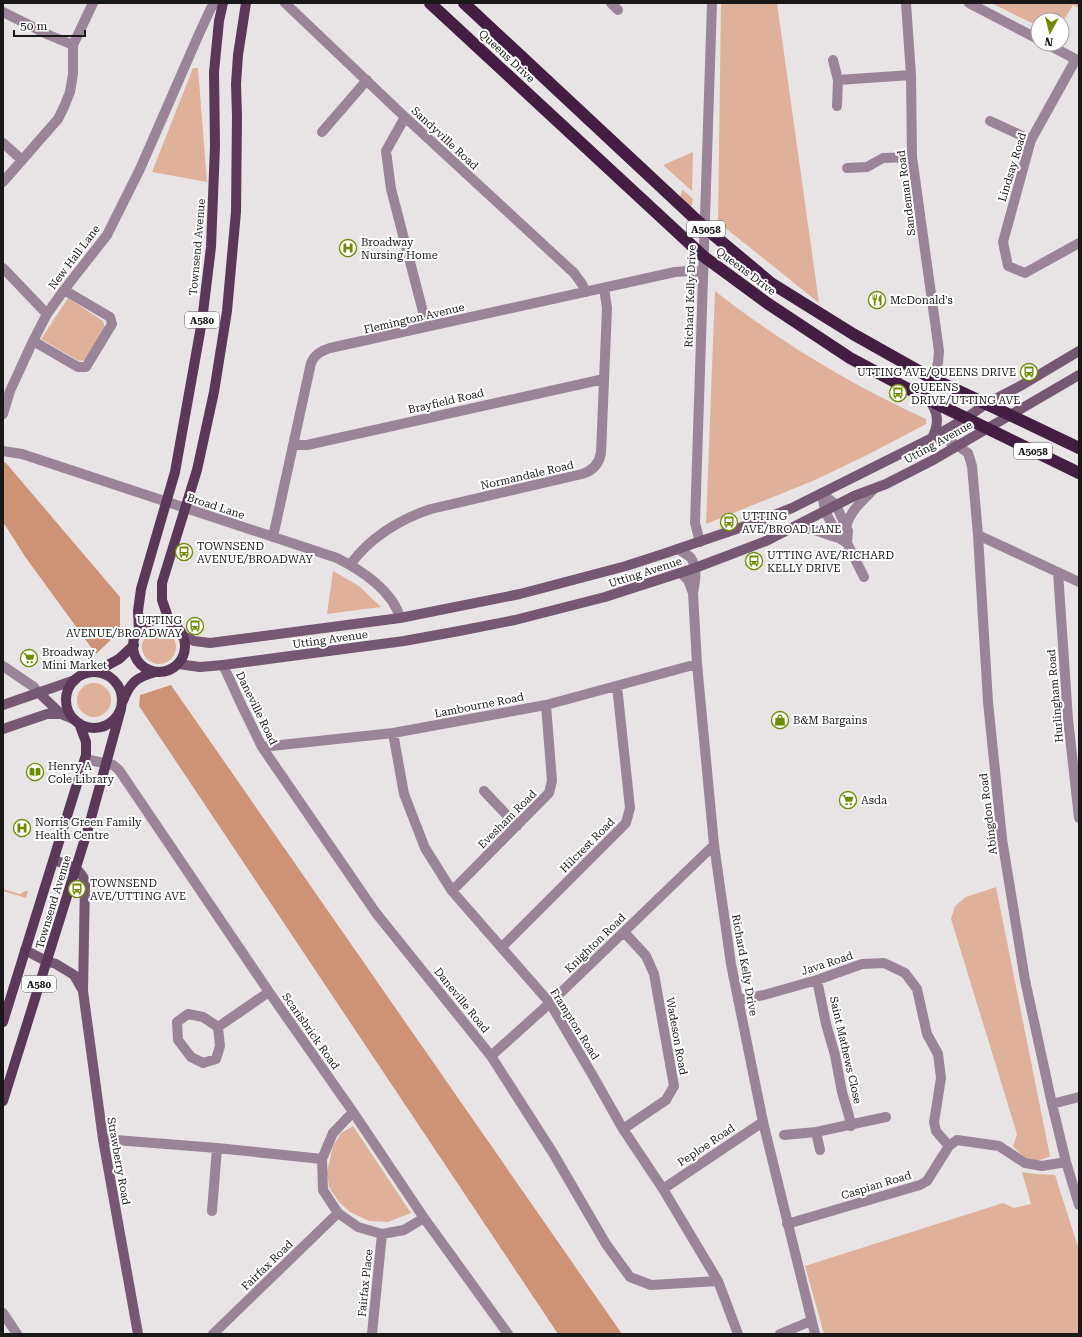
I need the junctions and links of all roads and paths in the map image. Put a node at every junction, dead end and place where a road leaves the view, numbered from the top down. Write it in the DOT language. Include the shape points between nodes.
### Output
graph roads {
  1 [pos="93,3"];
  2 [pos="215,3"];
  3 [pos="223,3"];
  4 [pos="246,3"];
  5 [pos="285,3"];
  6 [pos="430,3"];
  7 [pos="464,3"];
  8 [pos="712,3"];
  9 [pos="906,3"];
  10 [pos="969,3"];
  11 [pos="3,12"];
  12 [pos="1030,35"];
  13 [pos="73,45"];
  14 [pos="1062,52"];
  15 [pos="833,60"];
  16 [pos="1078,60"];
  17 [pos="911,75"];
  18 [pos="368,80"];
  19 [pos="838,80"];
  20 [pos="837,106"];
  21 [pos="405,117"];
  22 [pos="990,122"];
  23 [pos="322,132"];
  24 [pos="1031,140"];
  25 [pos="3,143"];
  26 [pos="912,157"];
  27 [pos="22,160"];
  28 [pos="847,168"];
  29 [pos="3,182"];
  30 [pos="704,227"];
  31 [pos="1079,243"];
  32 [pos="704,256"];
  33 [pos="3,268"];
  34 [pos="702,272"];
  35 [pos="604,288"];
  36 [pos="64,290"];
  37 [pos="586,292"];
  38 [pos="47,314"];
  39 [pos="427,327"];
  40 [pos="33,341"];
  41 [pos="1079,351"];
  42 [pos="1079,375"];
  43 [pos="604,379"];
  44 [pos="934,379"];
  45 [pos="928,400"];
  46 [pos="986,404"];
  47 [pos="3,414"];
  48 [pos="1010,415"];
  49 [pos="966,418"];
  50 [pos="988,428"];
  51 [pos="932,438"];
  52 [pos="294,445"];
  53 [pos="958,446"];
  54 [pos="1079,448"];
  55 [pos="3,451"];
  56 [pos="1079,473"];
  57 [pos="873,490"];
  58 [pos="822,493"];
  59 [pos="167,503"];
  60 [pos="836,505"];
  61 [pos="185,509"];
  62 [pos="825,511"];
  63 [pos="846,527"];
  64 [pos="790,529"];
  65 [pos="978,535"];
  66 [pos="273,538"];
  67 [pos="843,541"];
  68 [pos="700,542"];
  69 [pos="678,549"];
  70 [pos="350,565"];
  71 [pos="695,568"];
  72 [pos="1058,572"];
  73 [pos="681,573"];
  74 [pos="864,577"];
  75 [pos="1079,582"];
  76 [pos="693,593"];
  77 [pos="400,618"];
  78 [pos="170,623"];
  79 [pos="138,631"];
  80 [pos="183,636"];
  81 [pos="134,645"];
  82 [pos="178,664"];
  83 [pos="697,664"];
  84 [pos="3,666"];
  85 [pos="223,666"];
  86 [pos="95,672"];
  87 [pos="156,672"];
  88 [pos="75,680"];
  89 [pos="617,686"];
  90 [pos="38,692"];
  91 [pos="3,705"];
  92 [pos="122,705"];
  93 [pos="546,705"];
  94 [pos="61,714"];
  95 [pos="77,722"];
  96 [pos="3,729"];
  97 [pos="393,733"];
  98 [pos="262,747"];
  99 [pos="85,760"];
  100 [pos="107,764"];
  101 [pos="484,791"];
  102 [pos="1079,818"];
  103 [pos="517,826"];
  104 [pos="714,845"];
  105 [pos="54,860"];
  106 [pos="76,868"];
  107 [pos="452,891"];
  108 [pos="624,932"];
  109 [pos="502,948"];
  110 [pos="26,950"];
  111 [pos="46,961"];
  112 [pos="817,980"];
  113 [pos="83,991"];
  114 [pos="269,992"];
  115 [pos="738,1000"];
  116 [pos="550,1003"];
  117 [pos="3,1022"];
  118 [pos="218,1027"];
  119 [pos="492,1056"];
  120 [pos="1079,1097"];
  121 [pos="3,1101"];
  122 [pos="1052,1104"];
  123 [pos="353,1112"];
  124 [pos="886,1117"];
  125 [pos="763,1122"];
  126 [pos="851,1126"];
  127 [pos="623,1129"];
  128 [pos="816,1132"];
  129 [pos="784,1135"];
  130 [pos="103,1139"];
  131 [pos="949,1146"];
  132 [pos="217,1148"];
  133 [pos="820,1150"];
  134 [pos="322,1159"];
  135 [pos="1066,1162"];
  136 [pos="663,1189"];
  137 [pos="1079,1205"];
  138 [pos="212,1211"];
  139 [pos="338,1213"];
  140 [pos="424,1218"];
  141 [pos="787,1224"];
  142 [pos="382,1234"];
  143 [pos="718,1281"];
  144 [pos="3,1313"];
  145 [pos="811,1321"];
  146 [pos="17,1334"];
  147 [pos="138,1334"];
  148 [pos="213,1334"];
  149 [pos="372,1334"];
  150 [pos="508,1334"];
  151 [pos="738,1334"];
  152 [pos="780,1334"];
  153 [pos="815,1334"];
  1 -- 13 [label="street"];
  2 -- 36 [label="street, New Hall Lane" via="140,169 107,235"];
  3 -- 59 [label="main road, Townsend Avenue / A580" via="214,72 215,146 211,247 202,321 175,472"];
  4 -- 61 [label="main road, A580" via="236,84 236,212 227,312 214,392 197,470"];
  5 -- 18 [label="street, Sandyville Road"];
  6 -- 32 [label="highway, Queens Drive / A5058"];
  7 -- 30 [label="highway, Queens Drive / A5058"];
  8 -- 30 [label="street, Richard Kelly Drive"];
  9 -- 17 [label="street, Sandeman Road"];
  10 -- 12 [label="street"];
  11 -- 13 [label="street"];
  13 -- 27 [label="street" via="73,74 64,107 58,119"];
  14 -- 16 [label="street"];
  15 -- 19 [label="street"];
  16 -- 24 [label="street, Lindsay Road"];
  17 -- 19 [label="street"];
  17 -- 26 [label="street, Sandeman Road"];
  18 -- 21 [label="street, Sandyville Road"];
  18 -- 23 [label="street"];
  19 -- 20 [label="street"];
  21 -- 37 [label="street, Sandyville Road" via="574,273"];
  21 -- 39 [label="street" via="386,151 391,189"];
  22 -- 24 [label="street"];
  24 -- 31 [label="street, Lindsay Road" via="1003,242 1008,266 1025,273"];
  25 -- 27 [label="street"];
  26 -- 28 [label="street" via="883,158 867,167"];
  26 -- 44 [label="street, Sandeman Road" via="939,351"];
  27 -- 29 [label="street"];
  30 -- 32 [label="street, Richard Kelly Drive"];
  30 -- 44 [label="highway, Queens Drive / A5058" via="771,283"];
  32 -- 34 [label="street, Richard Kelly Drive"];
  32 -- 45 [label="highway, Queens Drive / A5058" via="767,303 850,358"];
  33 -- 38 [label="street"];
  34 -- 35 [label="street, Flemington Avenue" via="682,271"];
  34 -- 68 [label="street, Richard Kelly Drive" via="695,523"];
  35 -- 37 [label="street, Flemington Avenue"];
  35 -- 43 [label="street, Normandale Road"];
  36 -- 38 [label="street, New Hall Lane"];
  36 -- 40 [label="street" via="110,317 112,324 86,367 78,367"];
  37 -- 39 [label="street, Flemington Avenue"];
  38 -- 40 [label="street, New Hall Lane"];
  39 -- 52 [label="street, Flemington Avenue" via="330,348 316,355 311,363"];
  40 -- 47 [label="street, New Hall Lane" via="10,391"];
  41 -- 46 [label="street, Utting Avenue"];
  42 -- 48 [label="street, Utting Avenue"];
  43 -- 52 [label="street, Brayfield Road" via="307,445"];
  43 -- 70 [label="street, Normandale Road" via="601,453 591,470 417,514 372,541"];
  44 -- 46 [label="highway, Queens Drive / A5058"];
  45 -- 49 [label="highway, Queens Drive / A5058"];
  45 -- 51 [label="street" via="934,408 937,420"];
  46 -- 48 [label="highway, Queens Drive / A5058"];
  46 -- 49 [label="street, Utting Avenue"];
  48 -- 50 [label="street, Utting Avenue"];
  48 -- 54 [label="highway, Queens Drive / A5058"];
  49 -- 50 [label="highway, Queens Drive / A5058"];
  49 -- 51 [label="street, Utting Avenue"];
  50 -- 53 [label="street, Utting Avenue"];
  50 -- 56 [label="highway, Queens Drive / A5058"];
  51 -- 53 [label="street, Abingdon Road" via="947,440"];
  51 -- 58 [label="street, Utting Avenue"];
  52 -- 66 [label="street, Flemington Avenue"];
  53 -- 57 [label="street, Utting Avenue"];
  53 -- 65 [label="street, Abingdon Road" via="968,453 972,466"];
  55 -- 59 [label="street, Broad Lane" via="22,454"];
  57 -- 60 [label="street, Utting Avenue"];
  57 -- 63 [label="street" via="855,508"];
  58 -- 60 [label="street"];
  58 -- 62 [label="street"];
  58 -- 68 [label="street, Utting Avenue" via="754,524"];
  59 -- 61 [label="street, Broad Lane"];
  59 -- 79 [label="main road, Townsend Avenue / A580" via="141,589"];
  60 -- 62 [label="street, Utting Avenue"];
  60 -- 63 [label="street"];
  61 -- 66 [label="street, Broad Lane"];
  61 -- 78 [label="main road, A580" via="162,583 162,600"];
  62 -- 64 [label="street, Utting Avenue"];
  62 -- 67 [label="street"];
  63 -- 67 [label="street"];
  64 -- 67 [label="street" via="811,528"];
  64 -- 71 [label="street, Utting Avenue"];
  65 -- 72 [label="street"];
  65 -- 122 [label="street, Abingdon Road" via="988,702 1002,839 1025,980"];
  66 -- 70 [label="street, Broad Lane" via="325,554"];
  67 -- 74 [label="street"];
  68 -- 69 [label="street, Utting Avenue"];
  69 -- 71 [label="street" via="691,558"];
  69 -- 77 [label="street, Utting Avenue" via="626,566 520,594"];
  70 -- 77 [label="street, Broad Lane" via="388,596"];
  71 -- 73 [label="street, Utting Avenue"];
  71 -- 76 [label="street, Richard Kelly Drive"];
  72 -- 75 [label="street"];
  72 -- 102 [label="street, Hurlingham Road" via="1068,719"];
  73 -- 76 [label="street, Richard Kelly Drive" via="688,580"];
  73 -- 85 [label="street, Utting Avenue" via="605,597 515,620 404,641"];
  76 -- 83 [label="street, Richard Kelly Drive"];
  77 -- 80 [label="street, Utting Avenue" via="210,644"];
  78 -- 79 [label="main road" via="153,621"];
  78 -- 80 [label="main road, A580" via="176,626"];
  79 -- 81 [label="main road, A580"];
  80 -- 82 [label="main road" via="185,651"];
  81 -- 86 [label="main road" via="119,659"];
  81 -- 87 [label="main road" via="137,660 148,670"];
  82 -- 85 [label="street, Utting Avenue" via="200,667"];
  82 -- 87 [label="main road, A580" via="164,672"];
  83 -- 89 [label="street, Lambourne Road"];
  83 -- 104 [label="street, Richard Kelly Drive"];
  84 -- 90 [label="street"];
  85 -- 98 [label="street, Daneville Road"];
  86 -- 88 [label="main road"];
  86 -- 92 [label="main road" via="113,679 120,689"];
  87 -- 92 [label="main road, Townsend Avenue / A580" via="135,680"];
  88 -- 90 [label="street"];
  88 -- 95 [label="main road, A580" via="67,693 66,702 69,712"];
  89 -- 93 [label="street, Lambourne Road"];
  89 -- 109 [label="street, Hilcrest Road" via="630,808 626,823"];
  90 -- 91 [label="street"];
  90 -- 94 [label="street"];
  92 -- 95 [label="main road, A580" via="118,716 106,726 89,728"];
  92 -- 100 [label="main road, Townsend Avenue / A580"];
  93 -- 97 [label="street, Lambourne Road"];
  93 -- 103 [label="street, Evesham Road" via="552,781 549,794"];
  94 -- 95 [label="street"];
  94 -- 96 [label="street" via="41,715"];
  95 -- 99 [label="main road, Townsend Avenue / A580" via="86,742"];
  97 -- 98 [label="street, Lambourne Road"];
  97 -- 107 [label="street, Frampton Road" via="404,794 425,848"];
  98 -- 119 [label="street, Daneville Road" via="376,913"];
  99 -- 100 [label="street, Scarisbrick Road"];
  99 -- 105 [label="main road, Townsend Avenue / A580"];
  100 -- 106 [label="main road, Townsend Avenue / A580"];
  100 -- 114 [label="street, Scarisbrick Road" via="118,770"];
  101 -- 103 [label="street"];
  103 -- 107 [label="street, Evesham Road"];
  104 -- 108 [label="street, Knighton Road"];
  104 -- 115 [label="street, Richard Kelly Drive"];
  105 -- 106 [label="street"];
  105 -- 110 [label="main road, Townsend Avenue / A580"];
  106 -- 111 [label="main road, Townsend Avenue / A580"];
  106 -- 113 [label="street, Strawberry Road" via="85,882"];
  107 -- 109 [label="street, Frampton Road"];
  108 -- 116 [label="street, Knighton Road"];
  108 -- 127 [label="street, Wadeson Road" via="646,956 654,974 674,1086 666,1100"];
  109 -- 116 [label="street, Frampton Road"];
  110 -- 111 [label="street, Strawberry Road"];
  110 -- 117 [label="main road, Townsend Avenue / A580"];
  111 -- 113 [label="street, Strawberry Road" via="74,975"];
  111 -- 121 [label="main road, Townsend Avenue / A580"];
  112 -- 115 [label="street, Java Road"];
  112 -- 126 [label="street, Saint Mathews Close"];
  112 -- 131 [label="street, Java Road" via="862,964 884,963 905,973 917,989 927,1034 938,1054 941,1078 934,1122 936,1131"];
  113 -- 130 [label="street, Strawberry Road"];
  114 -- 118 [label="street"];
  114 -- 123 [label="street, Scarisbrick Road"];
  115 -- 125 [label="street, Richard Kelly Drive"];
  116 -- 119 [label="street, Knighton Road"];
  116 -- 127 [label="street, Frampton Road"];
  118 -- 118 [label="street" via="220,1046 216,1059 204,1063 191,1057 178,1040 177,1022 188,1014 203,1017"];
  119 -- 143 [label="street, Daneville Road" via="606,1244 630,1277 651,1285"];
  120 -- 122 [label="street"];
  122 -- 135 [label="street, Abingdon Road"];
  123 -- 134 [label="street" via="333,1132"];
  123 -- 140 [label="street, Scarisbrick Road"];
  124 -- 126 [label="street"];
  125 -- 136 [label="street, Peploe Road"];
  125 -- 141 [label="street, Richard Kelly Drive"];
  126 -- 128 [label="street"];
  127 -- 136 [label="street, Frampton Road"];
  128 -- 129 [label="street"];
  128 -- 133 [label="street"];
  130 -- 132 [label="street"];
  130 -- 147 [label="street, Strawberry Road"];
  131 -- 135 [label="street" via="957,1140 999,1146 1025,1163 1042,1166"];
  131 -- 141 [label="street, Caspian Road" via="927,1181 920,1185"];
  132 -- 134 [label="street"];
  132 -- 138 [label="street"];
  134 -- 139 [label="street" via="323,1190"];
  135 -- 137 [label="street, Abingdon Road"];
  136 -- 143 [label="street, Frampton Road"];
  139 -- 142 [label="street" via="358,1227"];
  139 -- 148 [label="street, Fairfax Road"];
  140 -- 142 [label="street" via="404,1230"];
  140 -- 150 [label="street, Scarisbrick Road"];
  141 -- 145 [label="street, Richard Kelly Drive"];
  142 -- 149 [label="street, Fairfax Place"];
  143 -- 151 [label="street, Frampton Road"];
  144 -- 146 [label="street"];
  145 -- 152 [label="street"];
  145 -- 153 [label="street, Richard Kelly Drive"];
}
